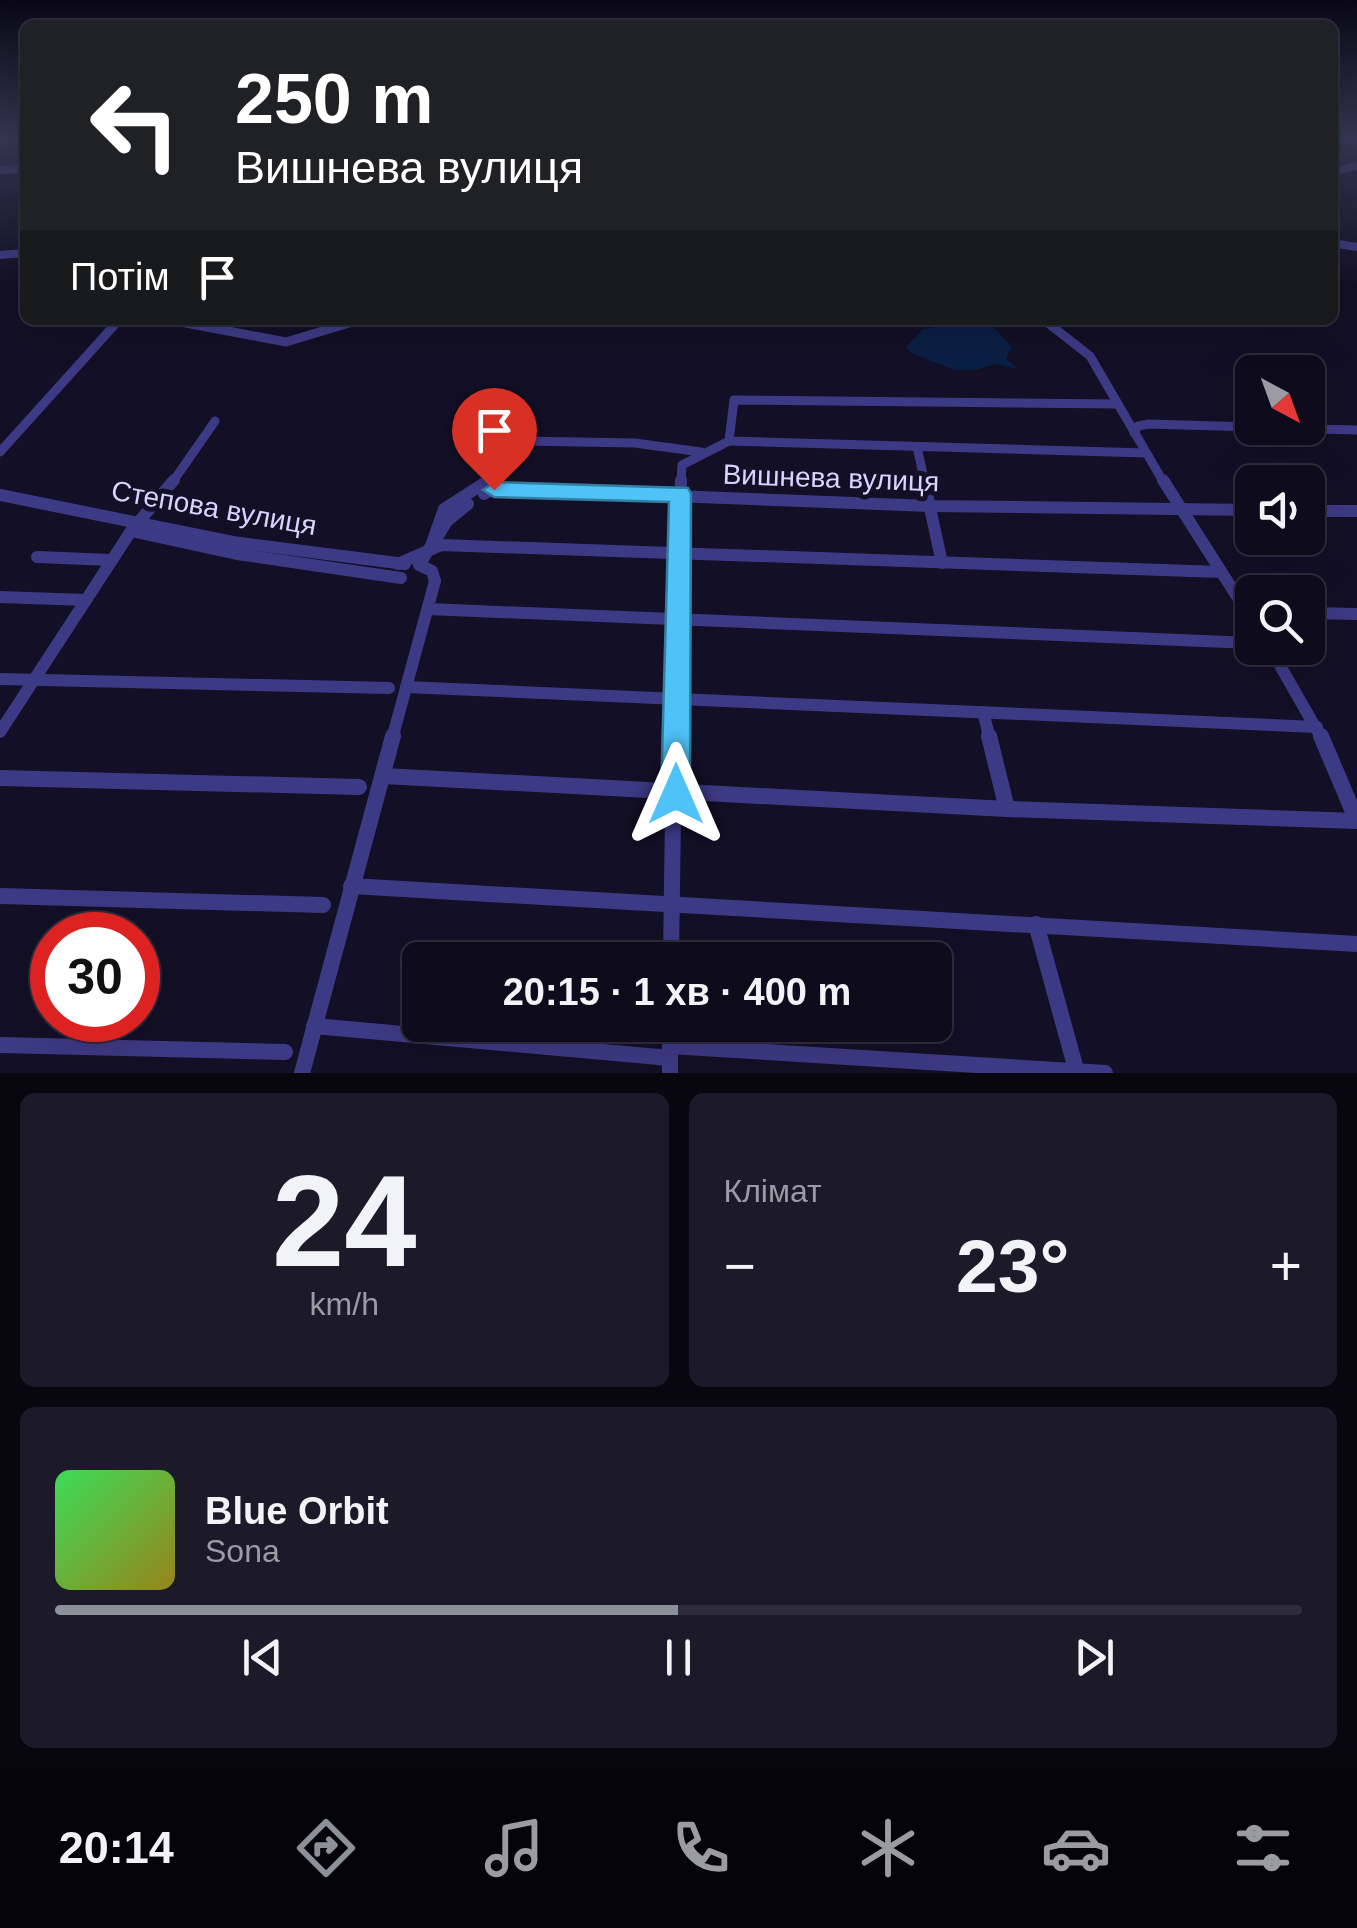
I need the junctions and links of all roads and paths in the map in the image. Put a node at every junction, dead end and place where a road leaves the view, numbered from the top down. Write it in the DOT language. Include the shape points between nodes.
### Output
graph roads {
  1 [pos="114,325"];
  2 [pos="196,325"];
  3 [pos="342,325"];
  4 [pos="1050,325"];
  5 [pos="1117,404"];
  6 [pos="215,422"];
  7 [pos="1235,427"];
  8 [pos="1325,429"];
  9 [pos="1357,430"];
  10 [pos="1134,433"];
  11 [pos="730,441"];
  12 [pos="917,447"];
  13 [pos="0,452"];
  14 [pos="702,452"];
  15 [pos="1146,454"];
  16 [pos="680,494"];
  17 [pos="0,495"];
  18 [pos="930,506"];
  19 [pos="1235,510"];
  20 [pos="1325,510"];
  21 [pos="1180,511"];
  22 [pos="1357,511"];
  23 [pos="135,526"];
  24 [pos="431,546"];
  25 [pos="677,552"];
  26 [pos="37,557"];
  27 [pos="112,560"];
  28 [pos="942,563"];
  29 [pos="419,564"];
  30 [pos="400,571"];
  31 [pos="1221,572"];
  32 [pos="1235,592"];
  33 [pos="0,598"];
  34 [pos="86,600"];
  35 [pos="428,609"];
  36 [pos="1325,613"];
  37 [pos="1357,614"];
  38 [pos="676,619"];
  39 [pos="1235,642"];
  40 [pos="1280,665"];
  41 [pos="0,679"];
  42 [pos="34,680"];
  43 [pos="398,688"];
  44 [pos="676,698"];
  45 [pos="983,712"];
  46 [pos="1317,727"];
  47 [pos="0,732"];
  48 [pos="382,776"];
  49 [pos="0,778"];
  50 [pos="359,786"];
  51 [pos="676,794"];
  52 [pos="1007,809"];
  53 [pos="1357,821"];
  54 [pos="351,886"];
  55 [pos="0,896"];
  56 [pos="323,905"];
  57 [pos="672,908"];
  58 [pos="1036,924"];
  59 [pos="671,942"];
  60 [pos="1357,944"];
  61 [pos="314,1026"];
  62 [pos="0,1045"];
  63 [pos="285,1052"];
  64 [pos="670,1059"];
  65 [pos="1076,1072"];
  66 [pos="302,1073"];
  67 [pos="1104,1073"];
  1 -- 13 [label="street"];
  2 -- 3 [label="street" via="286,342"];
  4 -- 5 [label="street" via="1090,356"];
  5 -- 10 [label="street"];
  5 -- 11 [label="street" via="734,400"];
  6 -- 23 [label="street"];
  7 -- 10 [label="street" via="1149,424"];
  8 -- 9 [label="street"];
  10 -- 15 [label="street"];
  11 -- 12 [label="street"];
  11 -- 14 [label="street"];
  12 -- 15 [label="street"];
  12 -- 18 [label="street"];
  14 -- 16 [label="street" via="682,464"];
  14 -- 24 [label="street" via="634,442 520,440 483,490 444,509"];
  15 -- 21 [label="street"];
  16 -- 18 [label="street, Вишнева вулиця"];
  16 -- 24 [label="street, Вишнева вулиця" via="494,490 456,512"];
  16 -- 25 [label="street"];
  17 -- 23 [label="street, Степова вулиця"];
  18 -- 21 [label="street, Вишнева вулиця"];
  18 -- 28 [label="street"];
  19 -- 21 [label="street, Вишнева вулиця"];
  20 -- 22 [label="street"];
  21 -- 31 [label="street"];
  23 -- 27 [label="street"];
  23 -- 30 [label="street, Степова вулиця" via="237,554"];
  24 -- 25 [label="street"];
  24 -- 29 [label="street"];
  24 -- 30 [label="street"];
  25 -- 28 [label="street"];
  25 -- 38 [label="street"];
  26 -- 27 [label="street"];
  27 -- 34 [label="street"];
  28 -- 31 [label="street"];
  29 -- 30 [label="street"];
  29 -- 35 [label="street" via="435,581"];
  31 -- 32 [label="street"];
  33 -- 34 [label="street"];
  34 -- 42 [label="street"];
  35 -- 38 [label="street"];
  35 -- 43 [label="street"];
  36 -- 37 [label="street"];
  38 -- 39 [label="street"];
  38 -- 44 [label="street"];
  40 -- 46 [label="street"];
  41 -- 42 [label="street"];
  42 -- 43 [label="street"];
  42 -- 47 [label="street"];
  43 -- 44 [label="street"];
  43 -- 48 [label="street"];
  44 -- 45 [label="street"];
  44 -- 51 [label="street"];
  45 -- 46 [label="street"];
  45 -- 52 [label="street"];
  46 -- 53 [label="street"];
  48 -- 51 [label="street"];
  48 -- 54 [label="street"];
  49 -- 50 [label="street"];
  51 -- 52 [label="street"];
  51 -- 57 [label="street"];
  52 -- 53 [label="street"];
  54 -- 57 [label="street"];
  54 -- 61 [label="street"];
  55 -- 56 [label="street"];
  57 -- 58 [label="street"];
  57 -- 59 [label="street"];
  58 -- 60 [label="street"];
  58 -- 65 [label="street"];
  61 -- 64 [label="street"];
  61 -- 66 [label="street"];
  62 -- 63 [label="street"];
  64 -- 65 [label="street"];
  65 -- 67 [label="street"];
}
